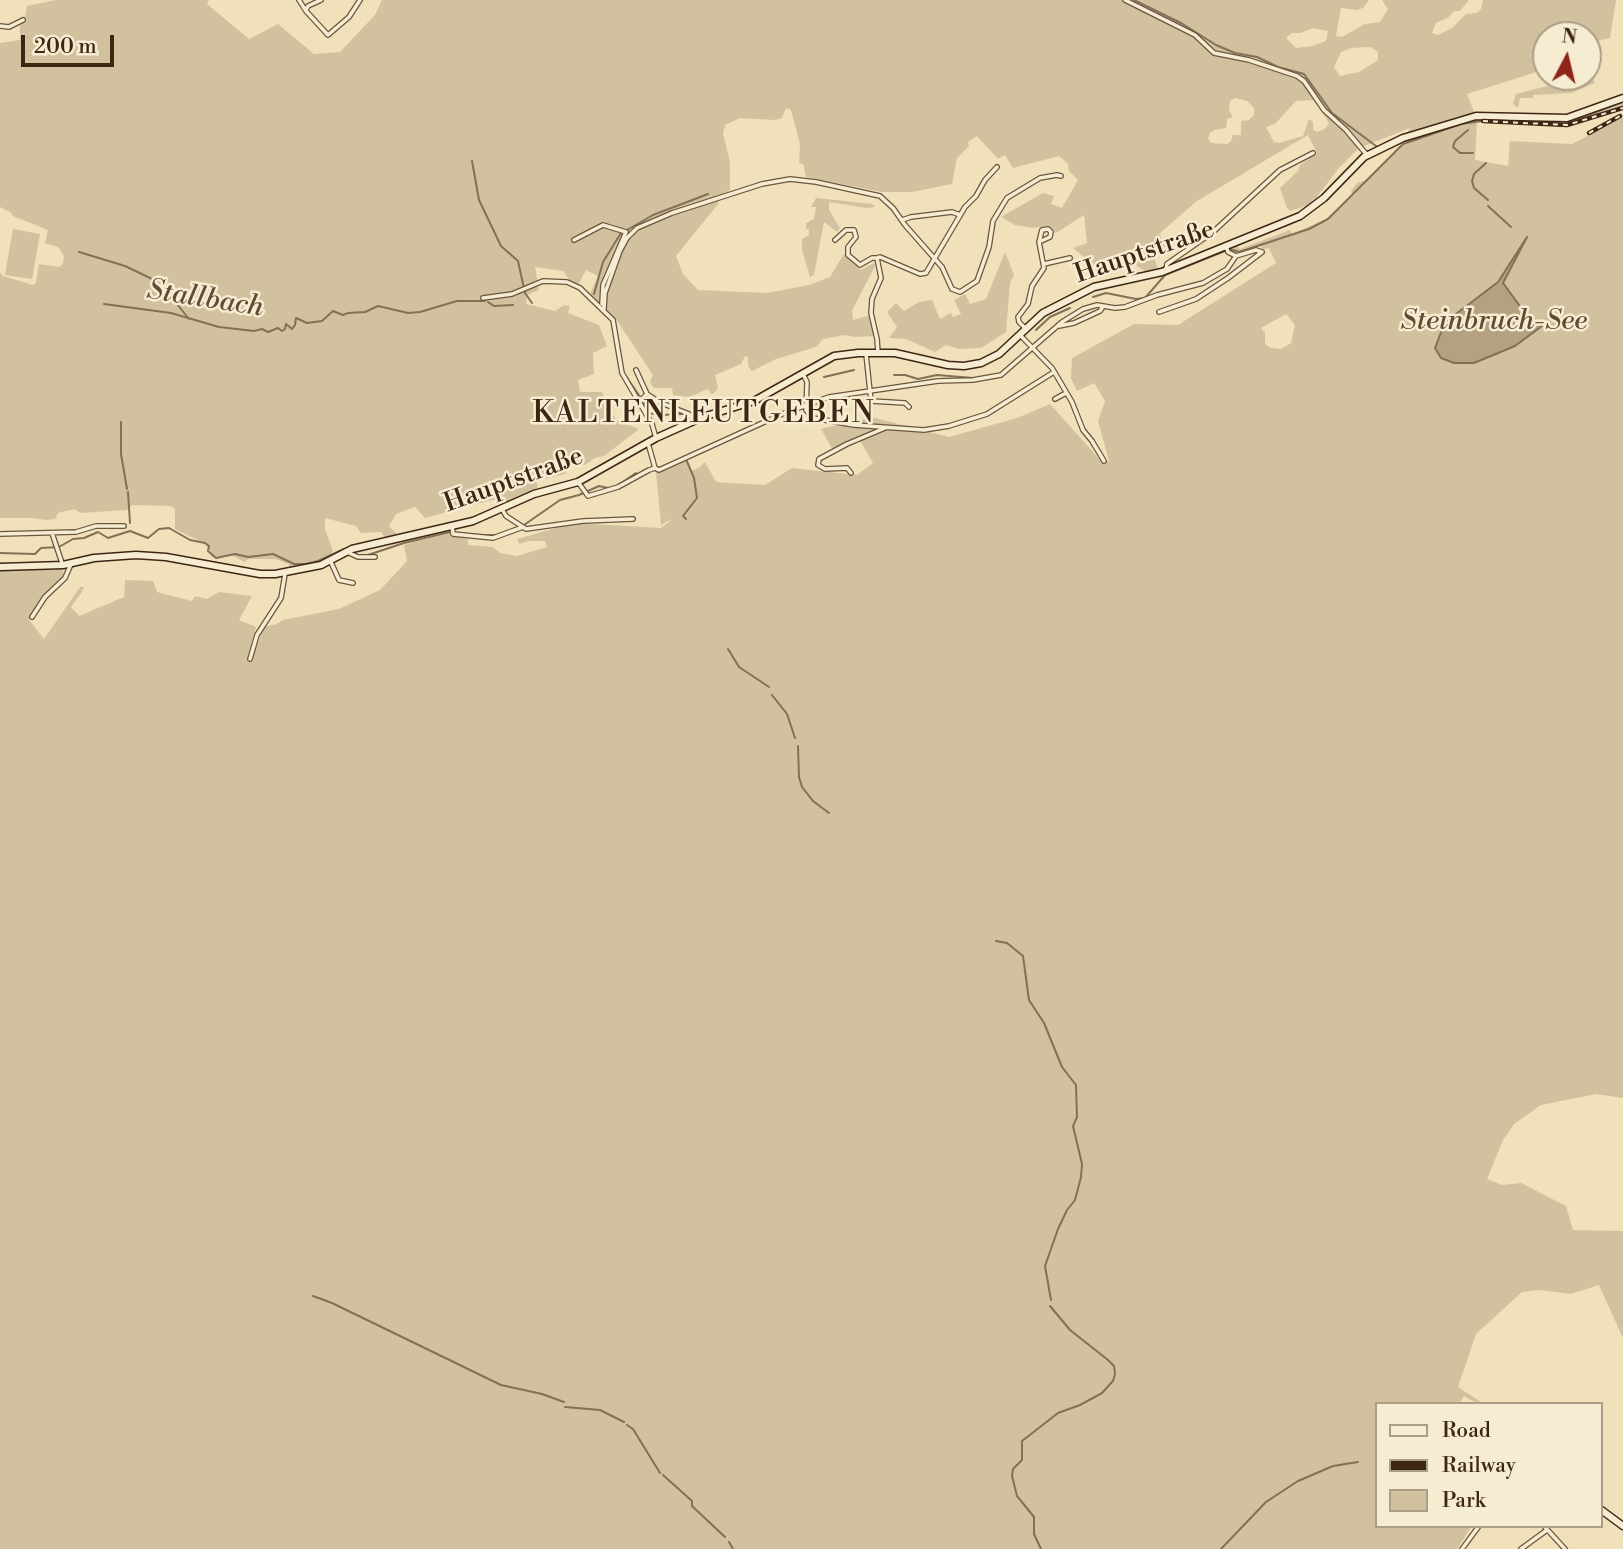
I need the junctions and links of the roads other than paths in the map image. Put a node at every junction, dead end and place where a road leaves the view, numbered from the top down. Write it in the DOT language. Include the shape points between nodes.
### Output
graph roads {
  1 [pos="299,0"];
  2 [pos="321,0"];
  3 [pos="360,0"];
  4 [pos="1125,0"];
  5 [pos="306,11"];
  6 [pos="23,20"];
  7 [pos="0,26"];
  8 [pos="1623,98"];
  9 [pos="1313,153"];
  10 [pos="1367,155"];
  11 [pos="997,167"];
  12 [pos="1061,176"];
  13 [pos="960,215"];
  14 [pos="902,220"];
  15 [pos="574,240"];
  16 [pos="835,240"];
  17 [pos="1039,242"];
  18 [pos="1227,249"];
  19 [pos="1236,256"];
  20 [pos="877,258"];
  21 [pos="1070,258"];
  22 [pos="935,260"];
  23 [pos="1044,264"];
  24 [pos="1166,271"];
  25 [pos="482,298"];
  26 [pos="1103,307"];
  27 [pos="604,309"];
  28 [pos="1159,312"];
  29 [pos="1057,326"];
  30 [pos="1025,328"];
  31 [pos="1019,334"];
  32 [pos="1033,346"];
  33 [pos="866,353"];
  34 [pos="878,353"];
  35 [pos="636,370"];
  36 [pos="1054,372"];
  37 [pos="802,373"];
  38 [pos="871,391"];
  39 [pos="1066,393"];
  40 [pos="647,394"];
  41 [pos="1055,399"];
  42 [pos="641,401"];
  43 [pos="805,404"];
  44 [pos="909,407"];
  45 [pos="693,421"];
  46 [pos="885,428"];
  47 [pos="656,438"];
  48 [pos="648,442"];
  49 [pos="1104,461"];
  50 [pos="655,468"];
  51 [pos="851,473"];
  52 [pos="578,482"];
  53 [pos="502,509"];
  54 [pos="633,519"];
  55 [pos="124,526"];
  56 [pos="521,526"];
  57 [pos="452,530"];
  58 [pos="52,533"];
  59 [pos="0,534"];
  60 [pos="346,551"];
  61 [pos="375,557"];
  62 [pos="330,560"];
  63 [pos="71,564"];
  64 [pos="63,565"];
  65 [pos="0,567"];
  66 [pos="285,572"];
  67 [pos="353,583"];
  68 [pos="32,617"];
  69 [pos="250,659"];
  70 [pos="1602,1510"];
  71 [pos="1623,1526"];
  72 [pos="1478,1528"];
  73 [pos="1546,1528"];
  74 [pos="1462,1549"];
  75 [pos="1521,1549"];
  76 [pos="1565,1549"];
  1 -- 5 [label="street"];
  2 -- 5 [label="street"];
  3 -- 5 [label="street" via="333,33 327,34"];
  4 -- 10 [label="street" via="1195,35 1214,52 1297,76"];
  6 -- 7 [label="street"];
  8 -- 10 [label="main road, Hauptstraße" via="1567,118 1505,115 1467,121 1407,136"];
  9 -- 24 [label="street" via="1280,170 1213,232 1167,264"];
  10 -- 18 [label="main road, Hauptstraße" via="1309,210"];
  11 -- 13 [label="street"];
  12 -- 22 [label="street" via="1040,178 1007,198 993,222 974,285 954,291"];
  13 -- 14 [label="street" via="952,212"];
  13 -- 22 [label="street"];
  14 -- 22 [label="street"];
  14 -- 27 [label="street" via="877,195 790,179 762,184 637,228 624,243 605,293"];
  15 -- 27 [label="street" via="603,225 626,232 603,285"];
  16 -- 20 [label="street" via="846,230 854,230 849,255 860,265"];
  17 -- 23 [label="street"];
  18 -- 19 [label="street"];
  18 -- 24 [label="main road, Hauptstraße"];
  19 -- 26 [label="street" via="1227,269 1203,283 1125,307"];
  19 -- 28 [label="street" via="1262,252 1196,299"];
  20 -- 22 [label="street" via="921,275"];
  20 -- 34 [label="street" via="881,278 871,313"];
  21 -- 23 [label="street"];
  23 -- 30 [label="street" via="1018,317"];
  24 -- 30 [label="main road, Hauptstraße" via="1094,287 1043,313"];
  25 -- 27 [label="street" via="512,294 543,281 573,284"];
  26 -- 29 [label="street" via="1074,323"];
  26 -- 29 [label="street" via="1093,306"];
  27 -- 42 [label="street" via="616,328 621,373"];
  29 -- 32 [label="street"];
  30 -- 31 [label="main road, Hauptstraße"];
  31 -- 32 [label="street"];
  31 -- 34 [label="main road, Hauptstraße" via="995,357 970,365 942,365"];
  32 -- 36 [label="street"];
  32 -- 38 [label="street" via="998,376"];
  33 -- 34 [label="main road, Hauptstraße"];
  33 -- 37 [label="main road, Hauptstraße" via="834,356"];
  33 -- 38 [label="street"];
  35 -- 40 [label="street"];
  36 -- 39 [label="street"];
  36 -- 46 [label="street" via="987,414 924,430"];
  37 -- 43 [label="street" via="807,382"];
  37 -- 45 [label="main road, Hauptstraße" via="754,401"];
  38 -- 43 [label="street"];
  38 -- 44 [label="street" via="872,402 906,403"];
  39 -- 41 [label="street"];
  39 -- 49 [label="street"];
  40 -- 42 [label="street"];
  40 -- 45 [label="street" via="690,414"];
  42 -- 47 [label="street"];
  43 -- 46 [label="street" via="808,414 817,420"];
  43 -- 50 [label="street"];
  45 -- 47 [label="main road, Hauptstraße"];
  46 -- 51 [label="street" via="819,459 818,465 825,469 847,468"];
  47 -- 48 [label="main road, Hauptstraße"];
  48 -- 50 [label="street"];
  48 -- 52 [label="main road, Hauptstraße"];
  50 -- 52 [label="street" via="589,496"];
  52 -- 53 [label="main road, Hauptstraße"];
  53 -- 56 [label="street"];
  53 -- 57 [label="main road, Hauptstraße"];
  54 -- 56 [label="street"];
  55 -- 58 [label="street"];
  56 -- 57 [label="street" via="493,538"];
  57 -- 60 [label="main road, Hauptstraße"];
  58 -- 59 [label="street"];
  58 -- 64 [label="street"];
  60 -- 61 [label="street" via="358,558"];
  60 -- 62 [label="main road, Hauptstraße"];
  62 -- 66 [label="main road, Hauptstraße"];
  62 -- 67 [label="street" via="339,580"];
  63 -- 64 [label="main road, Hauptstraße"];
  63 -- 66 [label="main road, Hauptstraße" via="110,556 152,556 260,574"];
  63 -- 68 [label="street"];
  64 -- 65 [label="main road, Hauptstraße"];
  66 -- 69 [label="street" via="281,598 262,626"];
  70 -- 71 [label="main road"];
  72 -- 74 [label="street"];
  73 -- 75 [label="street"];
  73 -- 76 [label="street"];
}
